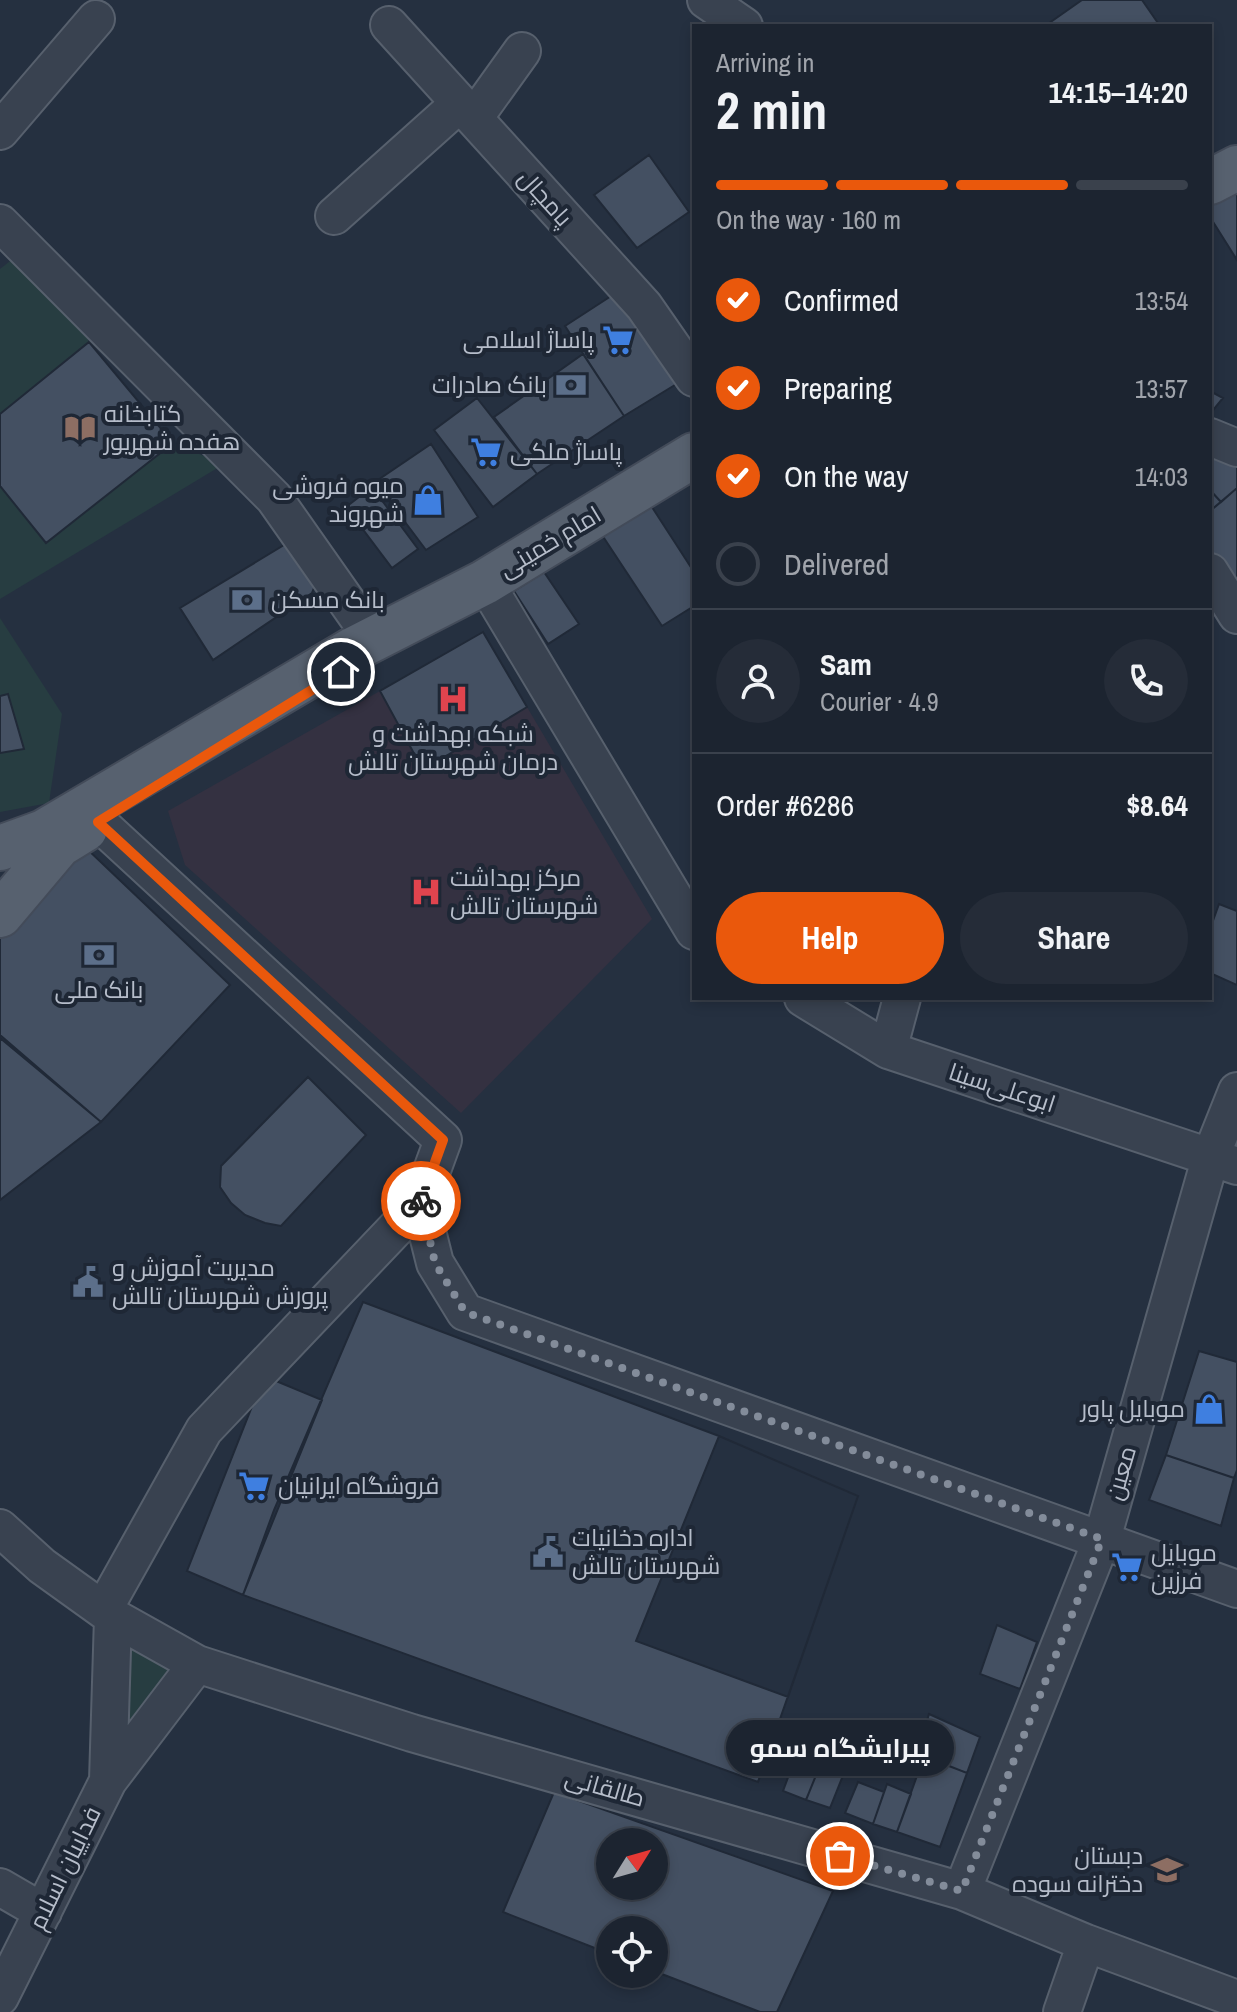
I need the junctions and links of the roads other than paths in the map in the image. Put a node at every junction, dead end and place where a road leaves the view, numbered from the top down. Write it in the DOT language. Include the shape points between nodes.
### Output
graph roads {
  1 [pos="706,0"];
  2 [pos="96,19"];
  3 [pos="741,24"];
  4 [pos="389,25"];
  5 [pos="522,51"];
  6 [pos="467,111"];
  7 [pos="0,131"];
  8 [pos="1237,168"];
  9 [pos="1212,181"];
  10 [pos="334,216"];
  11 [pos="0,223"];
  12 [pos="692,375"];
  13 [pos="1212,438"];
  14 [pos="1237,448"];
  15 [pos="692,456"];
  16 [pos="1212,575"];
  17 [pos="485,582"];
  18 [pos="1212,600"];
  19 [pos="1237,615"];
  20 [pos="389,632"];
  21 [pos="1237,641"];
  22 [pos="98,822"];
  23 [pos="0,848"];
  24 [pos="0,915"];
  25 [pos="692,928"];
  26 [pos="806,1000"];
  27 [pos="901,1000"];
  28 [pos="888,1050"];
  29 [pos="1237,1091"];
  30 [pos="1224,1161"];
  31 [pos="420,1203"];
  32 [pos="0,1526"];
  33 [pos="1102,1539"];
  34 [pos="1237,1589"];
  35 [pos="109,1612"];
  36 [pos="197,1664"];
  37 [pos="412,1733"];
  38 [pos="108,1781"];
  39 [pos="0,1887"];
  40 [pos="962,1891"];
  41 [pos="43,1912"];
  42 [pos="1086,1943"];
  43 [pos="0,1997"];
  44 [pos="1237,1999"];
  45 [pos="1062,2012"];
  1 -- 3 [label="street"];
  2 -- 7 [label="street"];
  4 -- 6 [label="street, پامچال"];
  5 -- 6 [label="street"];
  6 -- 10 [label="street"];
  6 -- 12 [label="street, پامچال" via="644,306"];
  8 -- 9 [label="main road"];
  11 -- 20 [label="street" via="274,498"];
  13 -- 14 [label="street"];
  15 -- 17 [label="main road, امام خمینی"];
  16 -- 19 [label="street"];
  17 -- 20 [label="main road, امام خمینی"];
  17 -- 25 [label="street"];
  18 -- 21 [label="street"];
  20 -- 22 [label="main road, امام خمینی" via="365,656"];
  20 -- 23 [label="main road, امام خمینی" via="44,832"];
  22 -- 24 [label="main road, امام خمینی" via="59,845"];
  22 -- 31 [label="street" via="443,1140"];
  26 -- 28 [label="street, ابوعلی‌سینا"];
  27 -- 28 [label="street"];
  28 -- 30 [label="street, ابوعلی‌سینا"];
  29 -- 30 [label="street, معین"];
  30 -- 33 [label="street, معین"];
  31 -- 33 [label="street" via="435,1263 465,1312"];
  31 -- 35 [label="street" via="204,1430"];
  32 -- 35 [label="street, طالقانی" via="42,1566"];
  33 -- 34 [label="street"];
  33 -- 40 [label="street, معین"];
  35 -- 36 [label="street, طالقانی"];
  35 -- 37 [label="street" via="198,1662"];
  35 -- 38 [label="street, فداییان اسلام"];
  36 -- 37 [label="street, طالقانی"];
  36 -- 38 [label="street, فداییان اسلام"];
  37 -- 40 [label="street, طالقانی"];
  38 -- 41 [label="street, فداییان اسلام"];
  39 -- 41 [label="street"];
  40 -- 42 [label="street, طالقانی"];
  41 -- 43 [label="street, فداییان اسلام"];
  42 -- 44 [label="street, طالقانی"];
  42 -- 45 [label="street"];
}
